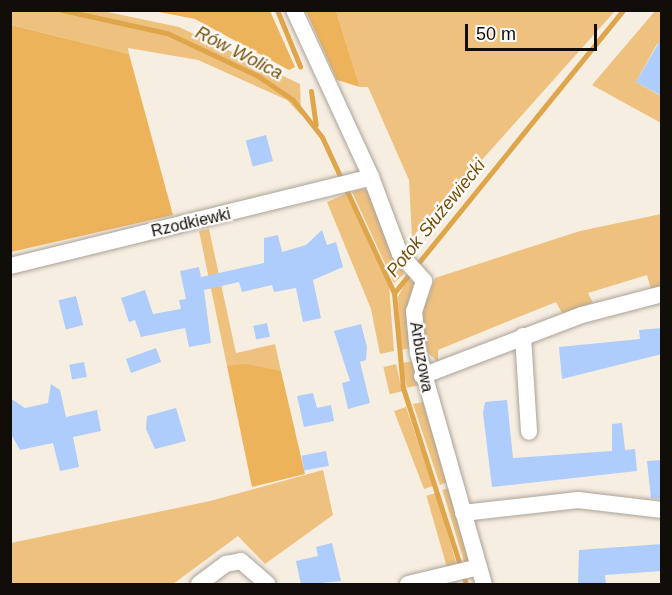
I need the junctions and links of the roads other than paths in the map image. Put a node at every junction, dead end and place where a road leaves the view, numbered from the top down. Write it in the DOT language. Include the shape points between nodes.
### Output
graph roads {
  1 [pos="294,10"];
  2 [pos="367,179"];
  3 [pos="10,266"];
  4 [pos="662,294"];
  5 [pos="523,336"];
  6 [pos="422,376"];
  7 [pos="529,432"];
  8 [pos="662,510"];
  9 [pos="463,513"];
  10 [pos="477,567"];
  11 [pos="199,585"];
  12 [pos="267,585"];
  13 [pos="408,585"];
  14 [pos="484,585"];
  1 -- 2 [label="street, Arbuzowa"];
  2 -- 3 [label="street, Rzodkiewki" via="335,190"];
  2 -- 6 [label="street, Arbuzowa" via="404,261 424,281 414,322"];
  4 -- 5 [label="street"];
  5 -- 6 [label="street"];
  5 -- 7 [label="street"];
  6 -- 9 [label="street, Arbuzowa"];
  8 -- 9 [label="street" via="578,500"];
  9 -- 10 [label="street, Arbuzowa"];
  10 -- 13 [label="street"];
  10 -- 14 [label="street, Arbuzowa"];
  11 -- 12 [label="street" via="226,564 241,561"];
}
